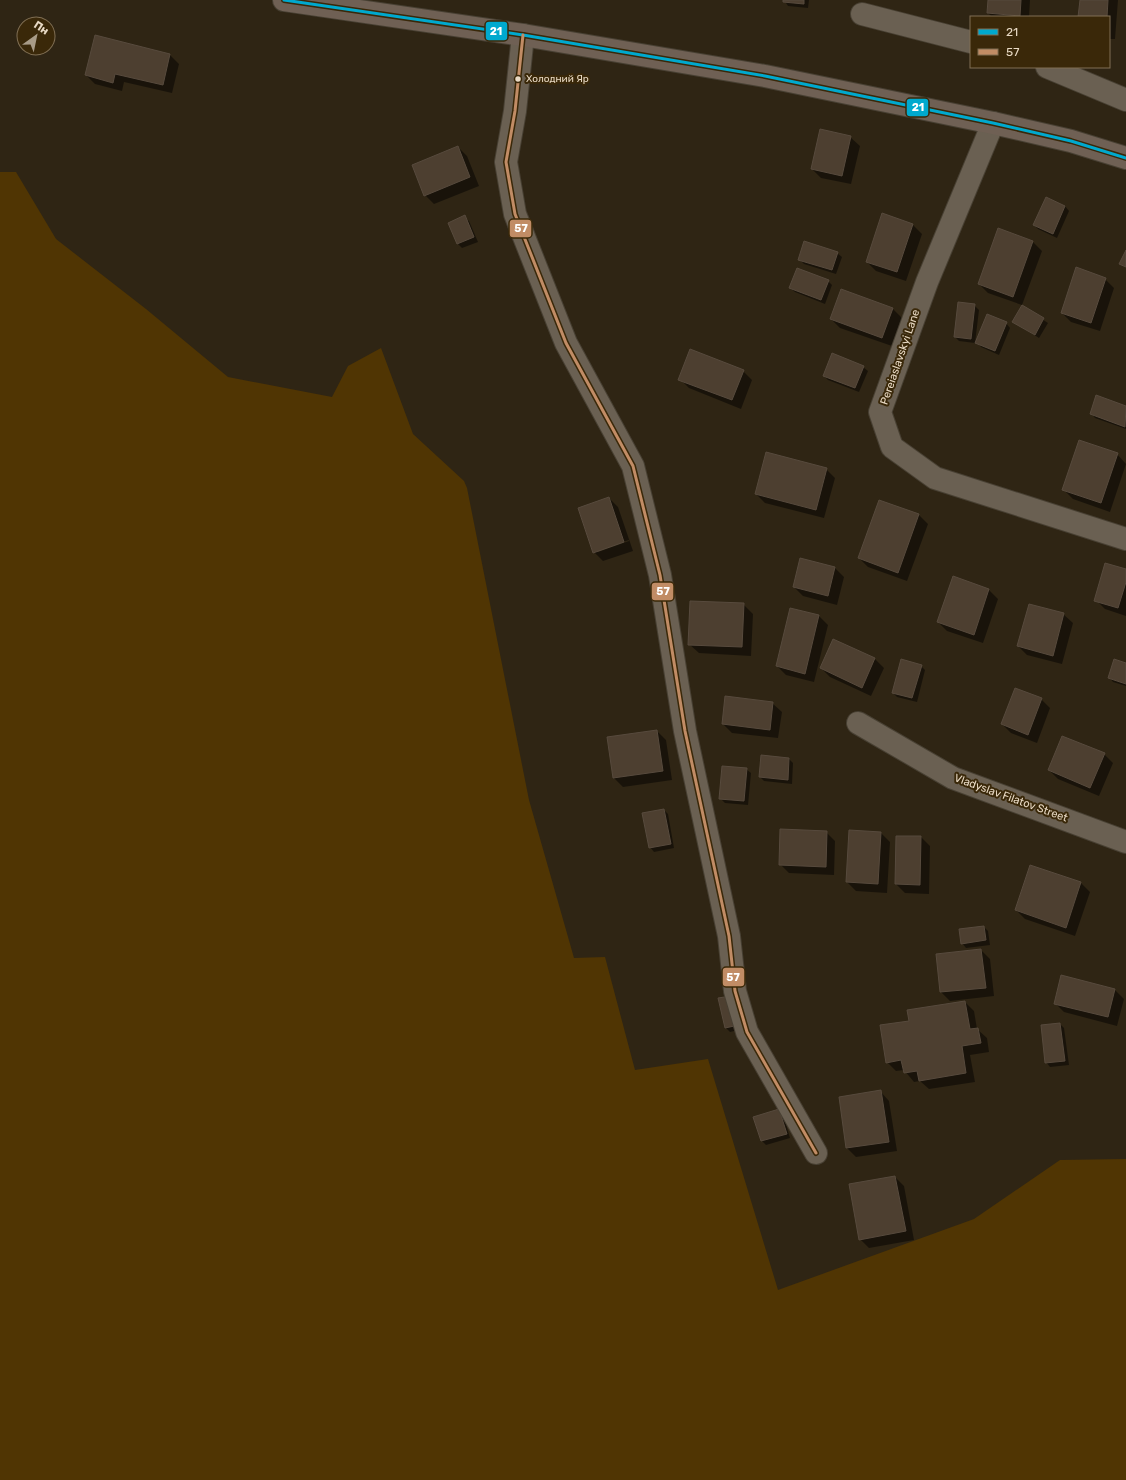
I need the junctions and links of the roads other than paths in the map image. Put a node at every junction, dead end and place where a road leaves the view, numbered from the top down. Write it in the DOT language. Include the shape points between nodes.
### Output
graph roads {
  1 [pos="284,0"];
  2 [pos="862,14"];
  3 [pos="523,35"];
  4 [pos="970,42"];
  5 [pos="1049,68"];
  6 [pos="1126,100"];
  7 [pos="993,123"];
  8 [pos="1126,158"];
  9 [pos="1126,539"];
  10 [pos="858,723"];
  11 [pos="1126,842"];
  12 [pos="816,1153"];
  1 -- 3 [label="main road"];
  2 -- 4 [label="street"];
  3 -- 7 [label="main road" via="765,76"];
  3 -- 12 [label="street" via="515,111 506,162 515,214 566,343 633,466 660,575 685,731 729,936 735,991 747,1032"];
  5 -- 6 [label="street"];
  7 -- 8 [label="main road" via="1071,141"];
  7 -- 9 [label="street, Pereiaslavskyi Lane" via="926,282 880,412 892,447 935,478"];
  10 -- 11 [label="street, Vladyslav Filatov Street" via="953,778"];
}
